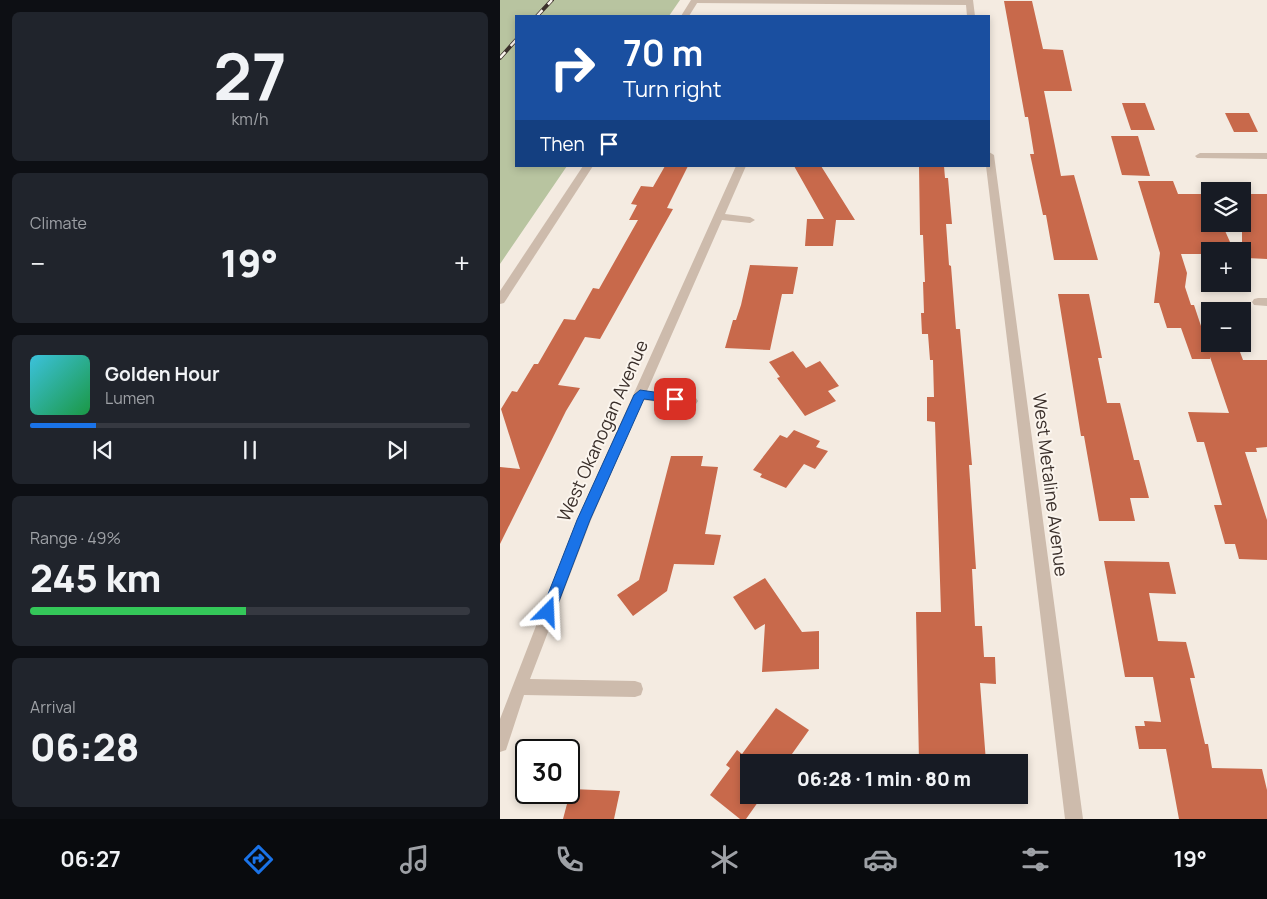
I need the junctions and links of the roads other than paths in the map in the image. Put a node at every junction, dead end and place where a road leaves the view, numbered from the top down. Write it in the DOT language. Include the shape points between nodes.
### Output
graph roads {
  1 [pos="695,0"];
  2 [pos="969,2"];
  3 [pos="686,15"];
  4 [pos="971,15"];
  5 [pos="1200,156"];
  6 [pos="1267,156"];
  7 [pos="990,163"];
  8 [pos="587,167"];
  9 [pos="741,167"];
  10 [pos="719,217"];
  11 [pos="750,220"];
  12 [pos="500,300"];
  13 [pos="640,395"];
  14 [pos="692,401"];
  15 [pos="519,687"];
  16 [pos="635,690"];
  17 [pos="500,744"];
  18 [pos="1074,819"];
  1 -- 2 [label="street"];
  1 -- 3 [label="street"];
  2 -- 4 [label="street"];
  5 -- 6 [label="street"];
  7 -- 18 [label="street, West Metaline Avenue"];
  8 -- 12 [label="street"];
  9 -- 10 [label="street, West Okanogan Avenue"];
  10 -- 11 [label="street"];
  10 -- 13 [label="street, West Okanogan Avenue"];
  13 -- 14 [label="street"];
  13 -- 15 [label="street, West Okanogan Avenue" via="584,520"];
  15 -- 16 [label="street"];
  15 -- 17 [label="street, West Okanogan Avenue"];
}
